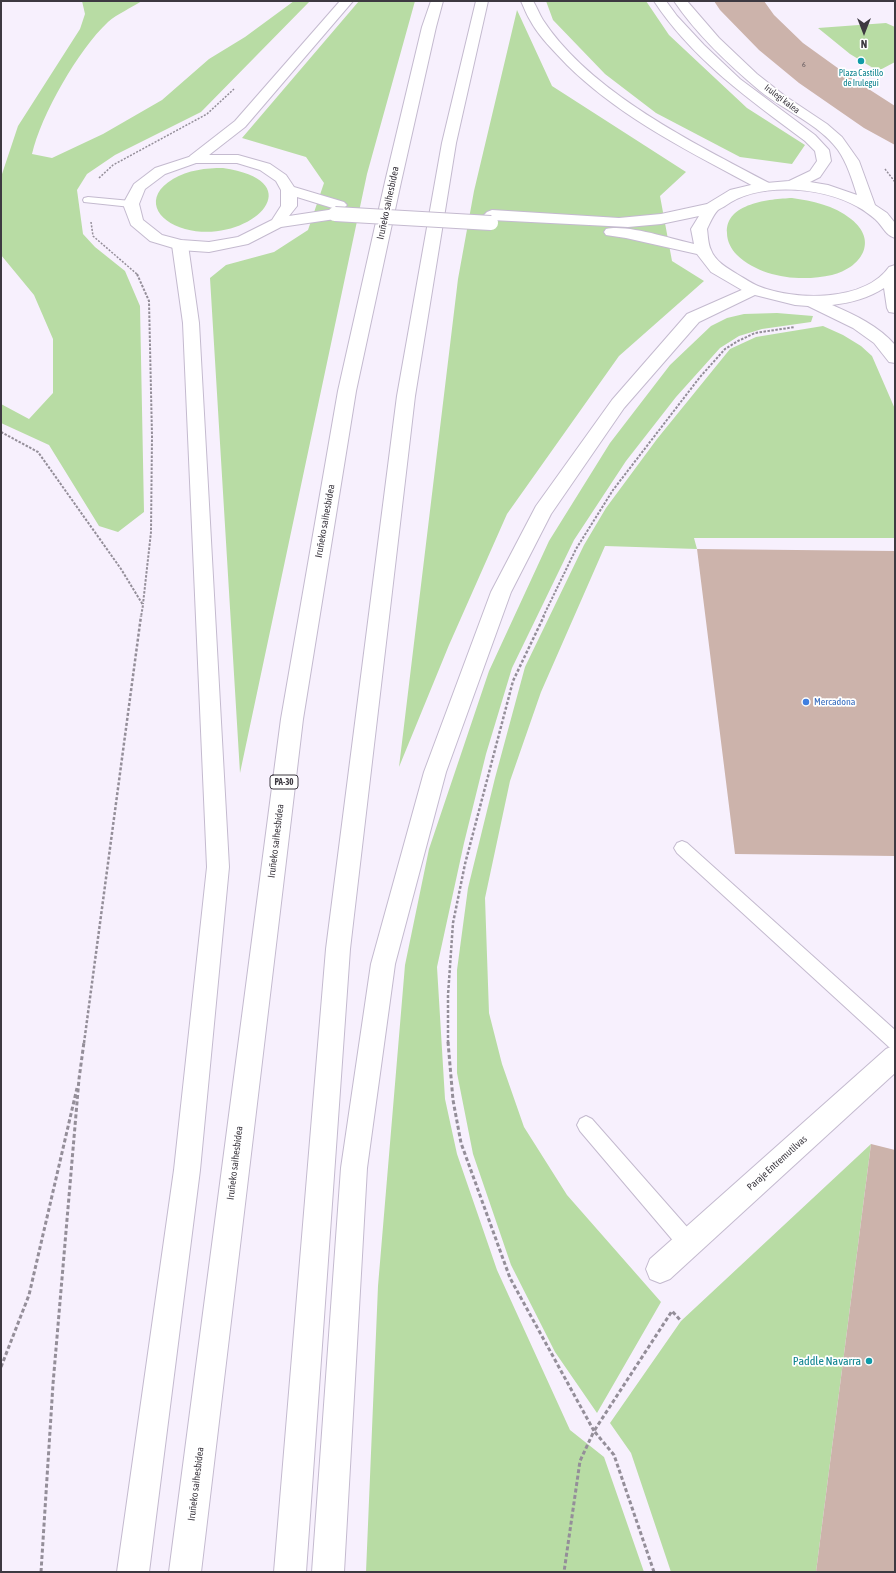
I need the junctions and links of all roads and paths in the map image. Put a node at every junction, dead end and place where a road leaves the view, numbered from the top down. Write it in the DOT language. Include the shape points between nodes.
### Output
graph roads {
  1 [pos="347,1"];
  2 [pos="437,1"];
  3 [pos="482,1"];
  4 [pos="527,1"];
  5 [pos="660,1"];
  6 [pos="680,1"];
  7 [pos="196,159"];
  8 [pos="793,185"];
  9 [pos="764,186"];
  10 [pos="289,190"];
  11 [pos="88,200"];
  12 [pos="131,204"];
  13 [pos="868,206"];
  14 [pos="712,207"];
  15 [pos="337,210"];
  16 [pos="491,219"];
  17 [pos="277,223"];
  18 [pos="893,227"];
  19 [pos="180,245"];
  20 [pos="703,251"];
  21 [pos="892,274"];
  22 [pos="753,290"];
  23 [pos="812,301"];
  24 [pos="895,308"];
  25 [pos="802,325"];
  26 [pos="895,358"];
  27 [pos="1,432"];
  28 [pos="682,848"];
  29 [pos="895,1041"];
  30 [pos="895,1057"];
  31 [pos="79,1079"];
  32 [pos="586,1125"];
  33 [pos="688,1243"];
  34 [pos="660,1269"];
  35 [pos="681,1321"];
  36 [pos="1,1367"];
  37 [pos="594,1431"];
  38 [pos="41,1572"];
  39 [pos="133,1572"];
  40 [pos="185,1572"];
  41 [pos="290,1572"];
  42 [pos="328,1572"];
  43 [pos="564,1572"];
  44 [pos="654,1572"];
  1 -- 7 [label="main road" via="240,124"];
  2 -- 40 [label="main road, Iruñeko saihesbidea / PA-30" via="393,182 347,391 292,719"];
  3 -- 41 [label="main road" via="449,143 406,396 338,949"];
  4 -- 9 [label="main road" via="537,22 560,50 601,89 671,136"];
  5 -- 8 [label="main road, Irulegi kalea" via="672,19 730,77 822,150 824,161 815,174"];
  6 -- 13 [label="main road, Irulegi kalea" via="708,36 747,72 843,146 858,172"];
  7 -- 10 [label="main road" via="238,159 265,167 281,178"];
  7 -- 12 [label="main road" via="160,171 139,187"];
  8 -- 9 [label="main road"];
  8 -- 13 [label="main road" via="821,188"];
  9 -- 14 [label="main road" via="733,194"];
  10 -- 15 [label="main road"];
  10 -- 17 [label="main road" via="289,206"];
  11 -- 12 [label="lane"];
  12 -- 19 [label="main road" via="136,222 156,238"];
  13 -- 18 [label="main road"];
  14 -- 16 [label="main road" via="656,220 628,223"];
  14 -- 20 [label="main road" via="699,229"];
  15 -- 16 [label="main road, bridge"];
  15 -- 17 [label="main road"];
  16 -- 20 [label="main road" via="626,234"];
  17 -- 19 [label="main road" via="242,241 209,247"];
  19 -- 39 [label="main road" via="191,331 202,502 218,867 187,1170"];
  20 -- 22 [label="main road" via="717,269"];
  21 -- 23 [label="main road" via="868,291 840,299"];
  21 -- 24 [label="main road"];
  22 -- 23 [label="main road" via="795,300"];
  22 -- 42 [label="main road" via="693,318 618,404 543,511 501,592 435,772 383,964 354,1168"];
  23 -- 26 [label="main road" via="860,325 880,339"];
  25 -- 37 [label="path" via="755,334 725,349 613,490 576,549 513,682 465,864 453,924 448,995 448,1051 461,1143 510,1278"];
  27 -- 31 [label="path" via="38,452 121,569 142,604"];
  28 -- 29 [label="lane"];
  30 -- 33 [label="main road, Paraje Entremutilvas"];
  31 -- 36 [label="path" via="29,1295"];
  31 -- 38 [label="path" via="53,1384"];
  32 -- 33 [label="lane"];
  33 -- 34 [label="main road, Paraje Entremutilvas"];
  35 -- 37 [label="path" via="672,1311"];
  37 -- 43 [label="path" via="580,1461"];
  37 -- 44 [label="path" via="614,1455"];
}
